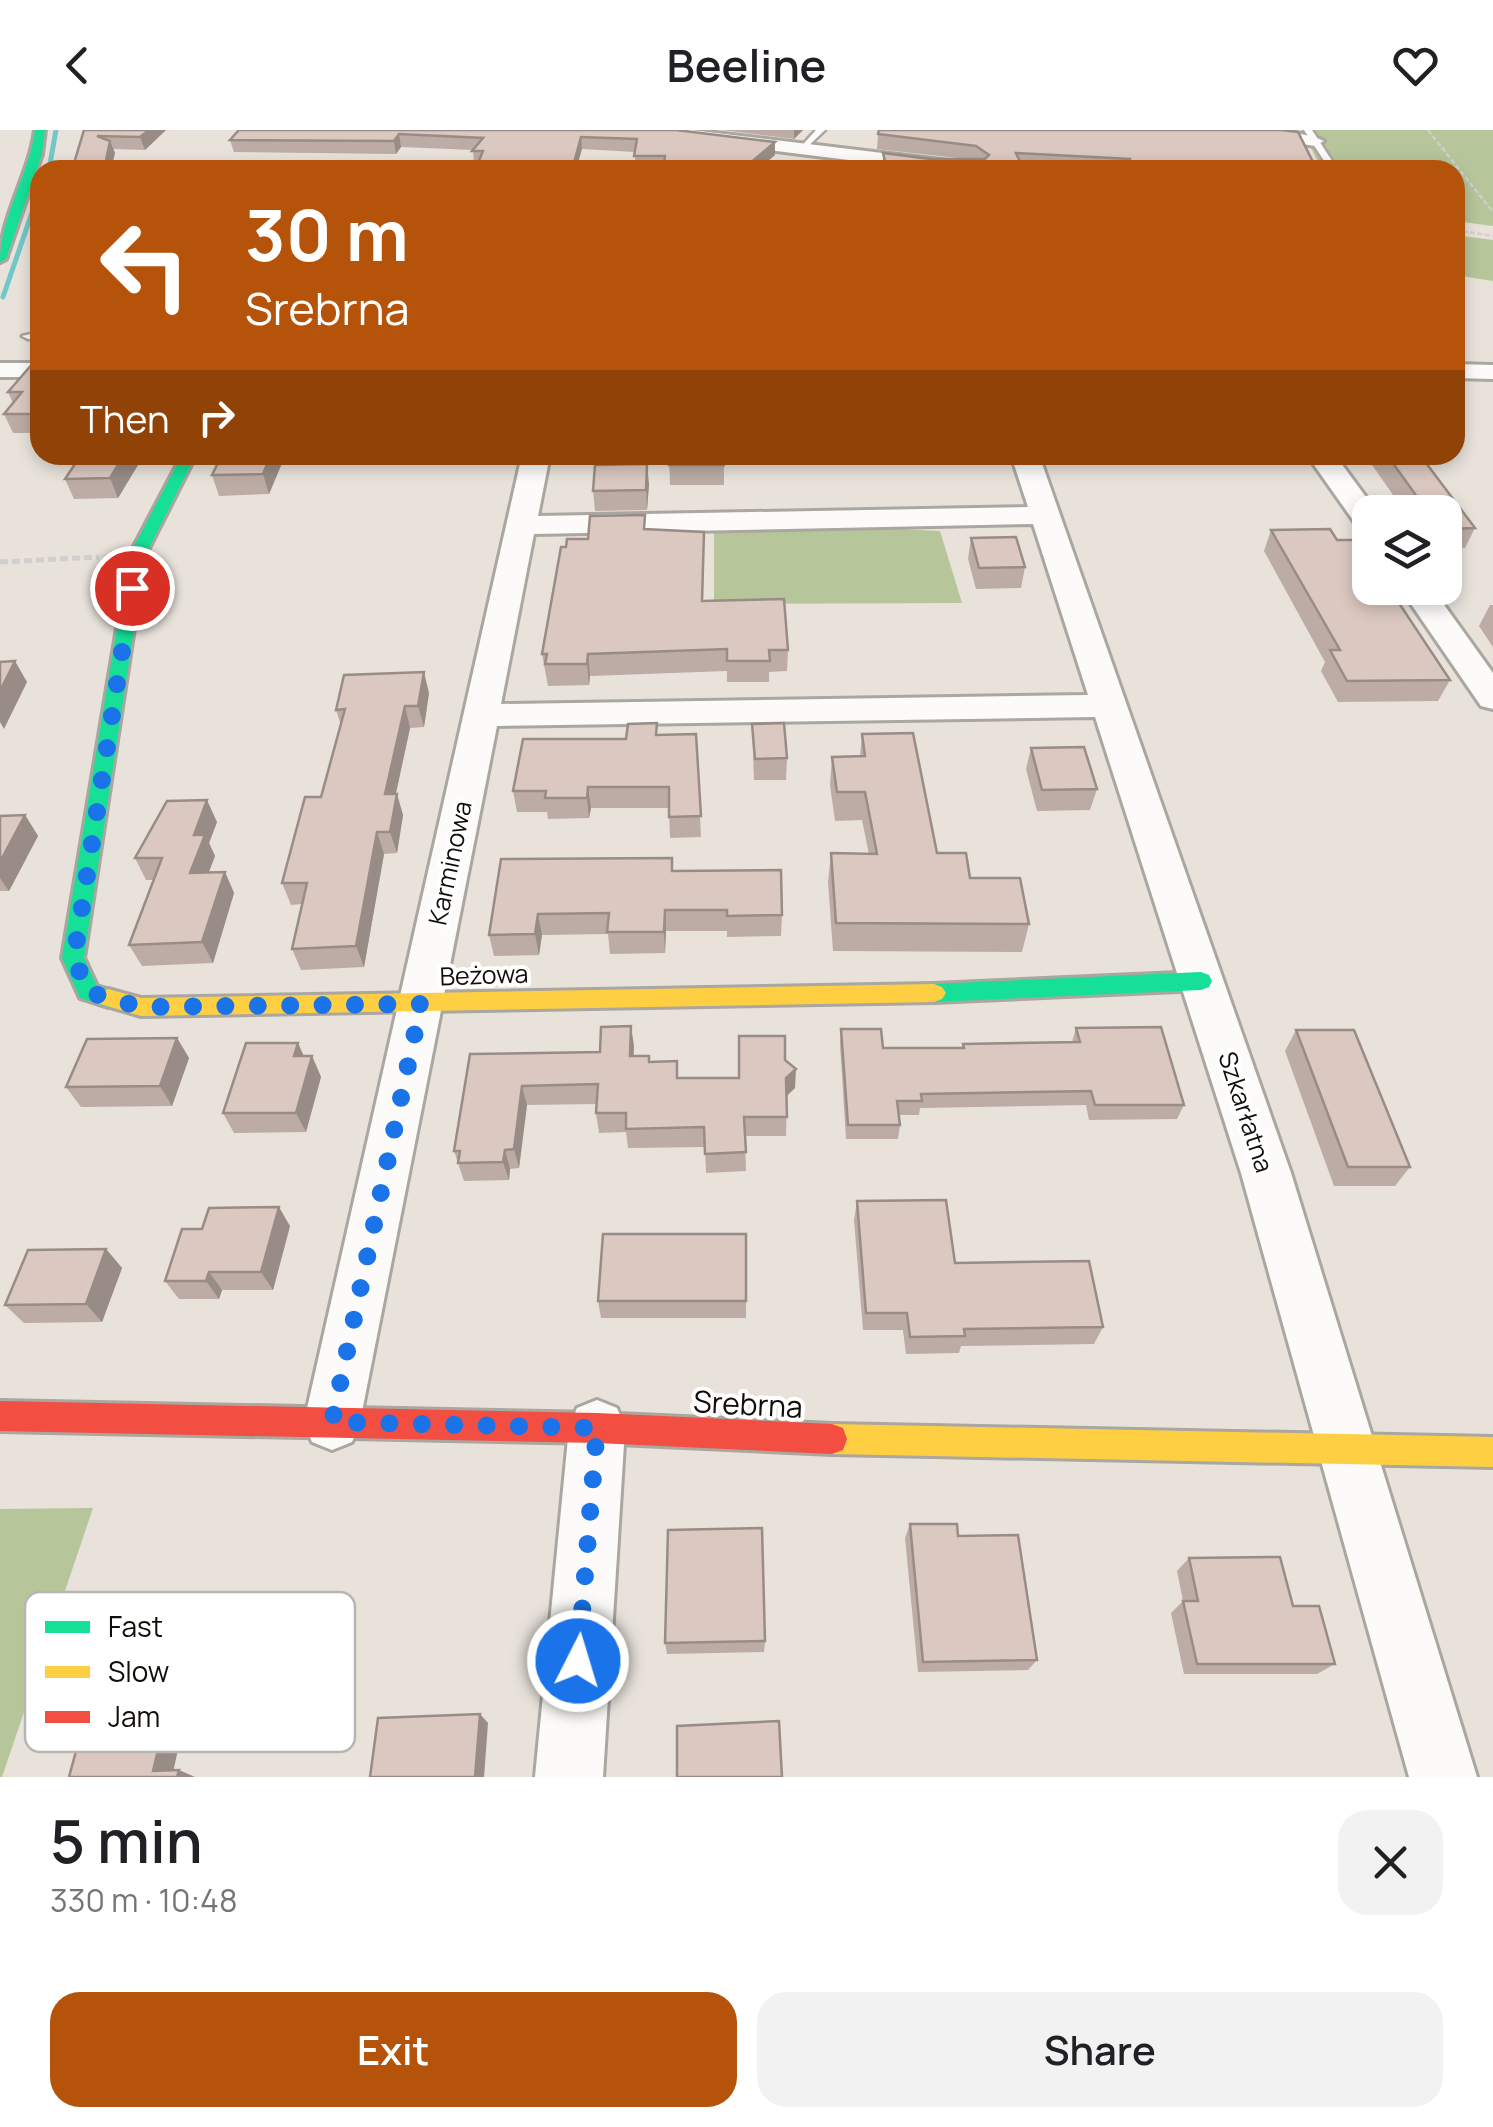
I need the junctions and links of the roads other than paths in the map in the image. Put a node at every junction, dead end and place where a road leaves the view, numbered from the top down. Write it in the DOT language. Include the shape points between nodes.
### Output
graph roads {
  1 [pos="40,130"];
  2 [pos="648,130"];
  3 [pos="821,130"];
  4 [pos="1241,130"];
  5 [pos="1312,136"];
  6 [pos="800,148"];
  7 [pos="34,160"];
  8 [pos="882,160"];
  9 [pos="1328,160"];
  10 [pos="30,173"];
  11 [pos="0,259"];
  12 [pos="0,370"];
  13 [pos="30,370"];
  14 [pos="1465,371"];
  15 [pos="1493,372"];
  16 [pos="183,465"];
  17 [pos="534,465"];
  18 [pos="1028,465"];
  19 [pos="1328,465"];
  20 [pos="1352,499"];
  21 [pos="1046,515"];
  22 [pos="522,525"];
  23 [pos="1428,605"];
  24 [pos="1493,698"];
  25 [pos="1108,706"];
  26 [pos="481,715"];
  27 [pos="1201,981"];
  28 [pos="421,1004"];
  29 [pos="0,1416"];
  30 [pos="332,1422"];
  31 [pos="597,1428"];
  32 [pos="1344,1448"];
  33 [pos="1493,1452"];
  34 [pos="569,1777"];
  35 [pos="1443,1777"];
  1 -- 7 [label="street"];
  2 -- 6 [label="street"];
  3 -- 6 [label="lane"];
  4 -- 5 [label="street"];
  5 -- 9 [label="lane"];
  6 -- 8 [label="street"];
  10 -- 11 [label="street"];
  12 -- 13 [label="street"];
  14 -- 15 [label="street"];
  16 -- 28 [label="street, Beżowa" via="137,556 74,958 88,992 140,1007"];
  17 -- 22 [label="street, Karminowa"];
  18 -- 21 [label="street, Szkarłatna"];
  19 -- 20 [label="street"];
  21 -- 22 [label="street"];
  21 -- 25 [label="street, Szkarłatna"];
  22 -- 26 [label="street, Karminowa"];
  23 -- 24 [label="street"];
  25 -- 26 [label="street"];
  25 -- 27 [label="street, Szkarłatna"];
  26 -- 28 [label="street, Karminowa"];
  27 -- 28 [label="street, Beżowa"];
  27 -- 32 [label="street, Szkarłatna" via="1266,1173"];
  28 -- 30 [label="street, Karminowa"];
  29 -- 30 [label="street, Srebrna"];
  30 -- 31 [label="street, Srebrna"];
  31 -- 32 [label="street, Srebrna" via="882,1441"];
  31 -- 34 [label="street"];
  32 -- 33 [label="street, Srebrna"];
  32 -- 35 [label="street, Szkarłatna"];
}
